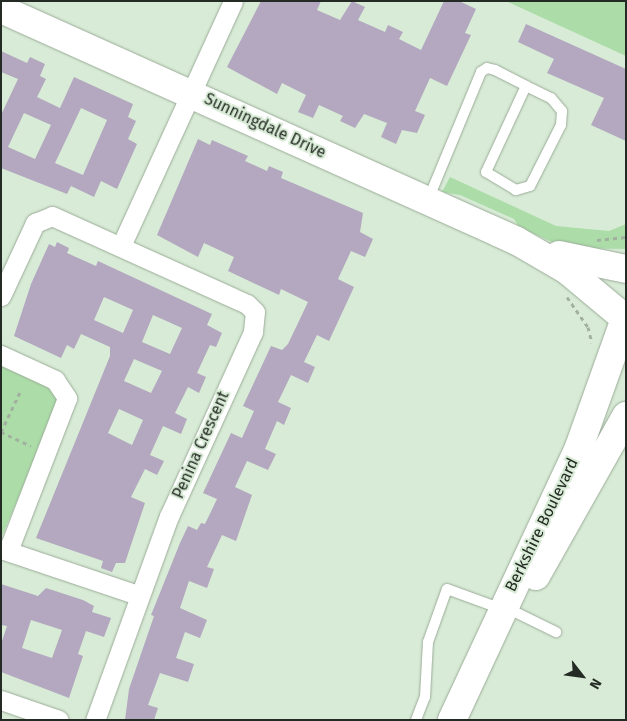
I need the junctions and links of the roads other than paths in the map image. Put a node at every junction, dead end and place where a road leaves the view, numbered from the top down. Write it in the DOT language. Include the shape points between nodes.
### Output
graph roads {
  1 [pos="233,1"];
  2 [pos="5,7"];
  3 [pos="526,86"];
  4 [pos="191,93"];
  5 [pos="427,201"];
  6 [pos="517,241"];
  7 [pos="121,246"];
  8 [pos="626,269"];
  9 [pos="626,279"];
  10 [pos="1,296"];
  11 [pos="621,324"];
  12 [pos="1,355"];
  13 [pos="626,416"];
  14 [pos="5,550"];
  15 [pos="138,595"];
  16 [pos="509,610"];
  17 [pos="556,632"];
  18 [pos="1,700"];
  19 [pos="59,720"];
  20 [pos="95,720"];
  21 [pos="416,720"];
  22 [pos="452,720"];
  23 [pos="458,720"];
  1 -- 4 [label="street"];
  2 -- 4 [label="street, Sunningdale Drive"];
  3 -- 3 [label="lane" via="486,172 520,191 530,186 561,125 562,111 560,104"];
  3 -- 5 [label="lane" via="495,70 481,72"];
  4 -- 5 [label="street, Sunningdale Drive"];
  4 -- 7 [label="street"];
  5 -- 6 [label="street, Sunningdale Drive"];
  6 -- 8 [label="street, Sunningdale Drive" via="588,264"];
  6 -- 11 [label="street, Sunningdale Drive" via="568,270"];
  7 -- 10 [label="street, Penina Crescent" via="52,216 39,218"];
  7 -- 15 [label="street, Penina Crescent" via="247,304 256,318"];
  9 -- 11 [label="street, Berkshire Boulevard" via="618,295"];
  11 -- 16 [label="street, Berkshire Boulevard" via="578,450"];
  12 -- 14 [label="street" via="55,380 66,393 67,404"];
  13 -- 16 [label="street, Berkshire Boulevard"];
  14 -- 15 [label="street"];
  15 -- 20 [label="street, Penina Crescent"];
  16 -- 17 [label="lane"];
  16 -- 21 [label="lane" via="447,589 428,642 425,697"];
  16 -- 22 [label="street, Berkshire Boulevard"];
  16 -- 23 [label="street, Berkshire Boulevard"];
  18 -- 19 [label="street"];
}
